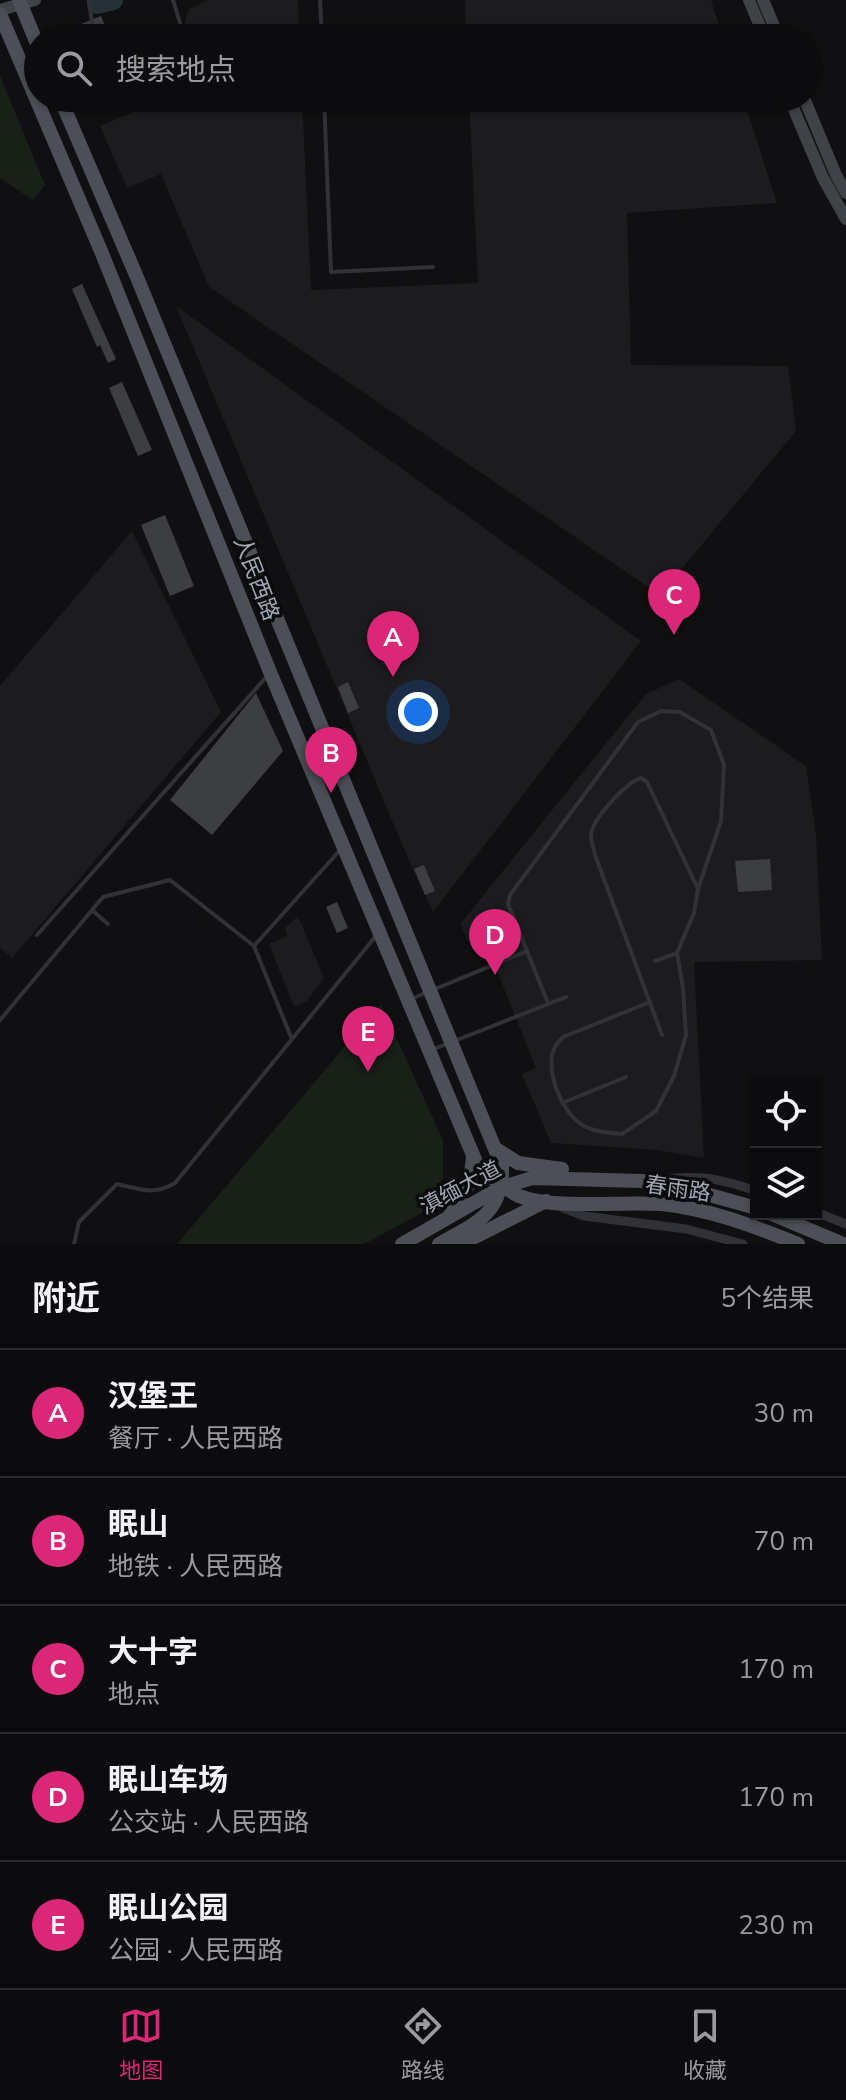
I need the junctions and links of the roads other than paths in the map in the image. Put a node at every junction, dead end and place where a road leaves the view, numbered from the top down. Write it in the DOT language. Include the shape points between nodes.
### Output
graph roads {
  1 [pos="35,0"];
  2 [pos="89,0"];
  3 [pos="173,0"];
  4 [pos="320,0"];
  5 [pos="749,0"];
  6 [pos="763,0"];
  7 [pos="19,2"];
  8 [pos="0,12"];
  9 [pos="28,24"];
  10 [pos="92,24"];
  11 [pos="180,24"];
  12 [pos="321,24"];
  13 [pos="759,24"];
  14 [pos="773,24"];
  15 [pos="24,69"];
  16 [pos="42,112"];
  17 [pos="66,112"];
  18 [pos="325,112"];
  19 [pos="795,112"];
  20 [pos="810,112"];
  21 [pos="846,193"];
  22 [pos="846,219"];
  23 [pos="433,267"];
  24 [pos="270,672"];
  25 [pos="344,846"];
  26 [pos="698,889"];
  27 [pos="93,911"];
  28 [pos="108,924"];
  29 [pos="380,932"];
  30 [pos="37,935"];
  31 [pos="254,946"];
  32 [pos="527,951"];
  33 [pos="677,953"];
  34 [pos="655,961"];
  35 [pos="430,990"];
  36 [pos="566,997"];
  37 [pos="407,1000"];
  38 [pos="650,1002"];
  39 [pos="548,1003"];
  40 [pos="0,1020"];
  41 [pos="662,1035"];
  42 [pos="291,1037"];
  43 [pos="451,1042"];
  44 [pos="428,1051"];
  45 [pos="626,1077"];
  46 [pos="562,1103"];
  47 [pos="495,1149"];
  48 [pos="473,1157"];
  49 [pos="543,1177"];
  50 [pos="642,1181"];
  51 [pos="501,1186"];
  52 [pos="750,1189"];
  53 [pos="547,1201"];
  54 [pos="750,1206"];
  55 [pos="822,1214"];
  56 [pos="448,1218"];
  57 [pos="786,1220"];
  58 [pos="846,1224"];
  59 [pos="432,1226"];
  60 [pos="74,1244"];
  61 [pos="402,1244"];
  62 [pos="427,1244"];
  63 [pos="439,1244"];
  64 [pos="461,1244"];
  65 [pos="743,1244"];
  66 [pos="798,1244"];
  67 [pos="843,1244"];
  1 -- 7 [label="street"];
  2 -- 10 [label="lane"];
  3 -- 11 [label="lane"];
  4 -- 12 [label="lane"];
  5 -- 13 [label="street"];
  6 -- 14 [label="street"];
  7 -- 8 [label="street"];
  7 -- 9 [label="main road"];
  8 -- 15 [label="main road, 人民西路"];
  16 -- 24 [label="main road, 人民西路"];
  17 -- 35 [label="main road, 人民西路"];
  18 -- 23 [label="lane" via="331,272"];
  19 -- 22 [label="street"];
  20 -- 21 [label="street"];
  24 -- 25 [label="main road, 人民西路"];
  24 -- 30 [label="lane"];
  25 -- 29 [label="main road, 人民西路"];
  25 -- 31 [label="lane"];
  26 -- 32 [label="lane" via="721,821 724,765 711,730 680,712 661,711 638,722 510,895 508,904"];
  26 -- 33 [label="lane"];
  26 -- 38 [label="lane" via="647,782 632,781 595,822 591,835"];
  27 -- 28 [label="lane"];
  27 -- 31 [label="lane" via="103,897 170,880"];
  27 -- 40 [label="lane"];
  29 -- 37 [label="main road, 人民西路"];
  29 -- 42 [label="lane"];
  31 -- 42 [label="lane"];
  32 -- 35 [label="lane"];
  32 -- 39 [label="lane"];
  33 -- 34 [label="lane"];
  33 -- 46 [label="lane" via="686,1035 656,1111 622,1134 586,1127"];
  35 -- 37 [label="lane"];
  35 -- 43 [label="main road, 人民西路"];
  36 -- 39 [label="lane"];
  37 -- 44 [label="main road, 人民西路"];
  38 -- 41 [label="lane"];
  38 -- 46 [label="lane" via="563,1037 554,1047 551,1066"];
  39 -- 43 [label="lane"];
  42 -- 60 [label="lane" via="175,1183 150,1192 117,1184 79,1222"];
  43 -- 44 [label="lane"];
  43 -- 47 [label="main road, 人民西路"];
  44 -- 48 [label="main road, 人民西路"];
  45 -- 46 [label="lane"];
  47 -- 50 [label="main road" via="518,1163"];
  47 -- 51 [label="main road, 人民西路" via="502,1166"];
  48 -- 51 [label="main road"];
  48 -- 59 [label="main road" via="463,1196"];
  49 -- 50 [label="main road, 春雨路"];
  49 -- 51 [label="main road, 滇缅大道"];
  50 -- 52 [label="street" via="694,1176"];
  50 -- 54 [label="main road, 春雨路"];
  51 -- 53 [label="main road"];
  51 -- 56 [label="main road, 滇缅大道"];
  51 -- 63 [label="main road" via="487,1215"];
  53 -- 64 [label="main road"];
  53 -- 65 [label="street" via="584,1216 686,1229"];
  53 -- 66 [label="main road, 春雨路" via="661,1204 702,1211"];
  55 -- 58 [label="street"];
  56 -- 59 [label="main road, 滇缅大道"];
  56 -- 62 [label="main road" via="455,1217 457,1225"];
  57 -- 67 [label="main road"];
  59 -- 61 [label="main road, 滇缅大道"];
}
